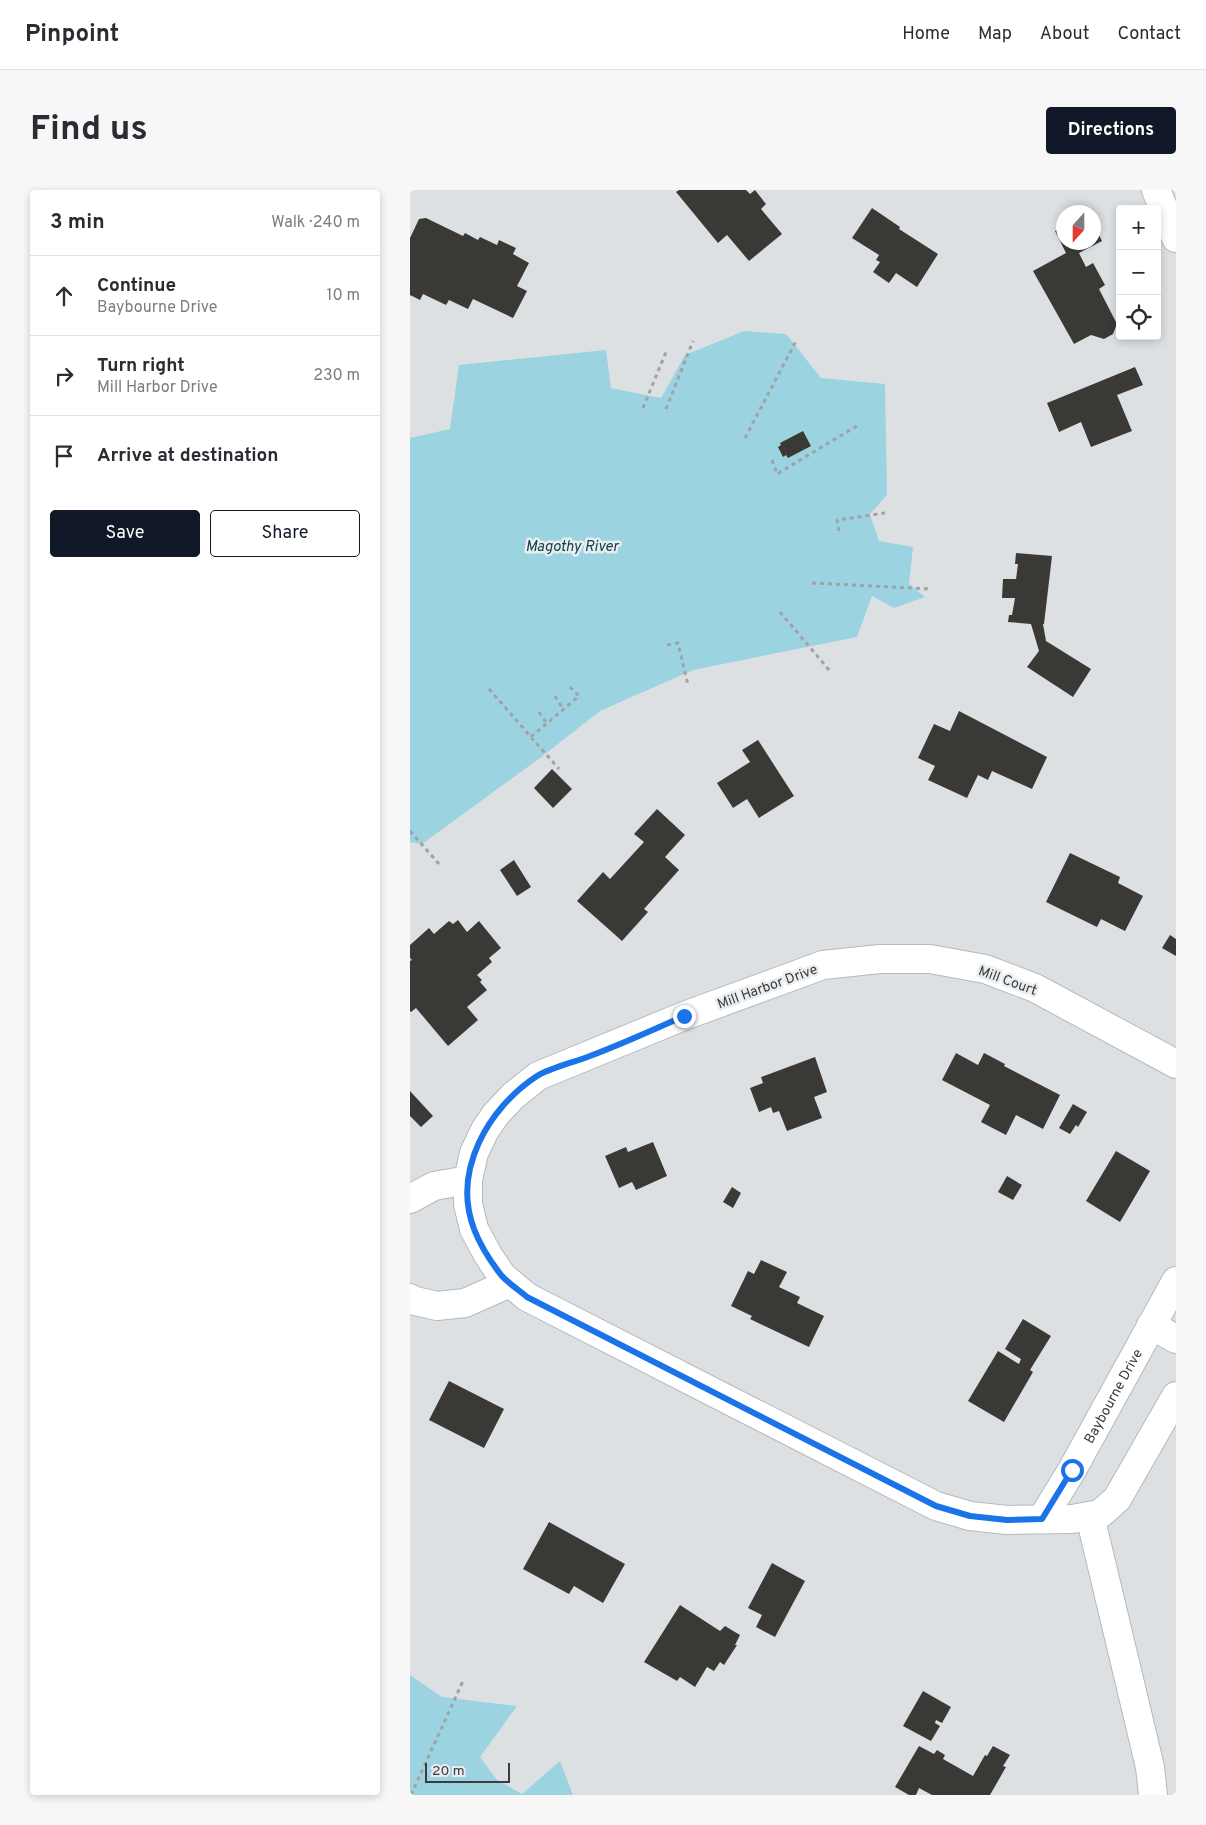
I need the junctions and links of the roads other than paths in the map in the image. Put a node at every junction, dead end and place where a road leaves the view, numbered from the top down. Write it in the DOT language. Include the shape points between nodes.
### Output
graph roads {
  1 [pos="1156,190"];
  2 [pos="1176,238"];
  3 [pos="824,965"];
  4 [pos="1176,1064"];
  5 [pos="468,1180"];
  6 [pos="410,1199"];
  7 [pos="1176,1281"];
  8 [pos="510,1283"];
  9 [pos="410,1298"];
  10 [pos="1151,1325"];
  11 [pos="1176,1339"];
  12 [pos="1176,1396"];
  13 [pos="1090,1516"];
  14 [pos="1042,1519"];
  15 [pos="1153,1795"];
  1 -- 2 [label="street"];
  3 -- 4 [label="street, Mill Court" via="880,959 930,959 985,969 1035,988"];
  3 -- 5 [label="street, Mill Harbor Drive" via="684,1016 538,1076 513,1096 490,1122 474,1153"];
  5 -- 6 [label="street" via="434,1186"];
  5 -- 8 [label="street, Mill Harbor Drive" via="468,1204 474,1229 488,1255"];
  7 -- 10 [label="street, Baybourne Drive"];
  8 -- 9 [label="street" via="464,1303 437,1306"];
  8 -- 14 [label="street, Mill Harbor Drive" via="527,1297 936,1506 970,1516"];
  10 -- 11 [label="street"];
  10 -- 14 [label="street, Baybourne Drive"];
  12 -- 13 [label="street" via="1117,1499 1100,1514"];
  13 -- 14 [label="street" via="1072,1520"];
  13 -- 15 [label="street" via="1150,1767"];
}
